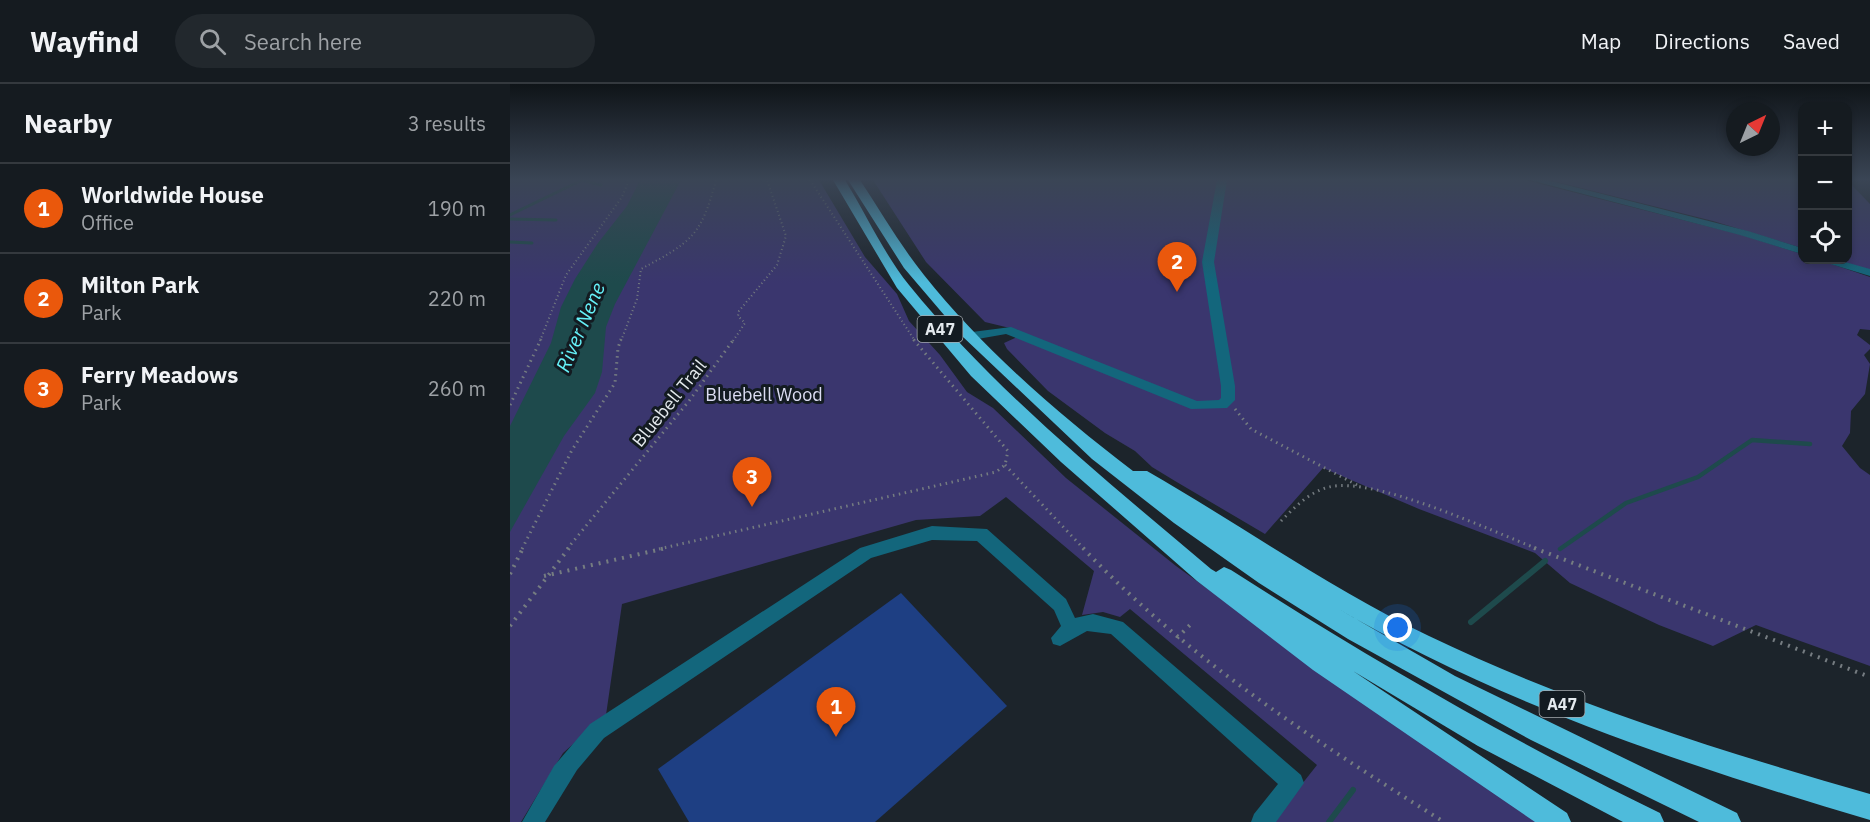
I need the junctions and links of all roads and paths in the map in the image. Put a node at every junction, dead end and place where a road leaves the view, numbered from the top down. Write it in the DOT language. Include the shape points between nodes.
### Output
graph roads {
  1 [pos="609,214"];
  2 [pos="707,214"];
  3 [pos="779,214"];
  4 [pos="832,214"];
  5 [pos="860,214"];
  6 [pos="877,214"];
  7 [pos="1216,214"];
  8 [pos="1671,214"];
  9 [pos="1798,249"];
  10 [pos="1841,264"];
  11 [pos="1870,273"];
  12 [pos="972,336"];
  13 [pos="1228,393"];
  14 [pos="510,405"];
  15 [pos="1078,452"];
  16 [pos="1005,465"];
  17 [pos="1358,485"];
  18 [pos="1281,521"];
  19 [pos="510,573"];
  20 [pos="544,576"];
  21 [pos="1190,625"];
  22 [pos="510,626"];
  23 [pos="1177,638"];
  24 [pos="1870,677"];
  25 [pos="1870,807"];
  26 [pos="533,822"];
  27 [pos="1262,822"];
  28 [pos="1444,822"];
  29 [pos="1558,822"];
  30 [pos="1651,822"];
  31 [pos="1728,822"];
  1 -- 14 [label="path" via="566,275 528,371"];
  2 -- 19 [label="path" via="690,243 641,268 637,299 618,348 615,383 572,450"];
  3 -- 20 [label="path, Bluebell Trail" via="786,236 777,265 739,310 738,316 745,323 714,371"];
  4 -- 16 [label="path" via="909,333 1008,451"];
  5 -- 15 [label="highway, A47" via="902,285 977,372"];
  6 -- 12 [label="highway, A47" via="919,278"];
  7 -- 13 [label="street" via="1208,262"];
  8 -- 9 [label="street"];
  10 -- 11 [label="street"];
  12 -- 13 [label="street" via="1008,330 1196,406 1222,405"];
  12 -- 15 [label="highway, A47"];
  13 -- 17 [label="path" via="1251,429"];
  15 -- 25 [label="highway, A47" via="1154,483 1361,612 1478,669 1632,733"];
  15 -- 29 [label="highway, A47" via="1204,575 1320,663"];
  15 -- 30 [label="highway, A47" via="1211,568 1331,648 1441,712"];
  15 -- 31 [label="highway, A47" via="1349,627 1618,771"];
  16 -- 20 [label="path" via="996,472"];
  16 -- 23 [label="path" via="1090,556"];
  17 -- 18 [label="path" via="1313,491"];
  17 -- 24 [label="path" via="1389,492"];
  20 -- 22 [label="path, Bluebell Trail"];
  21 -- 23 [label="path"];
  23 -- 28 [label="path" via="1230,680"];
  26 -- 27 [label="street" via="560,773 597,730 866,553 932,533 981,534 1060,605 1065,633 1098,621 1117,628 1293,783"];
}
